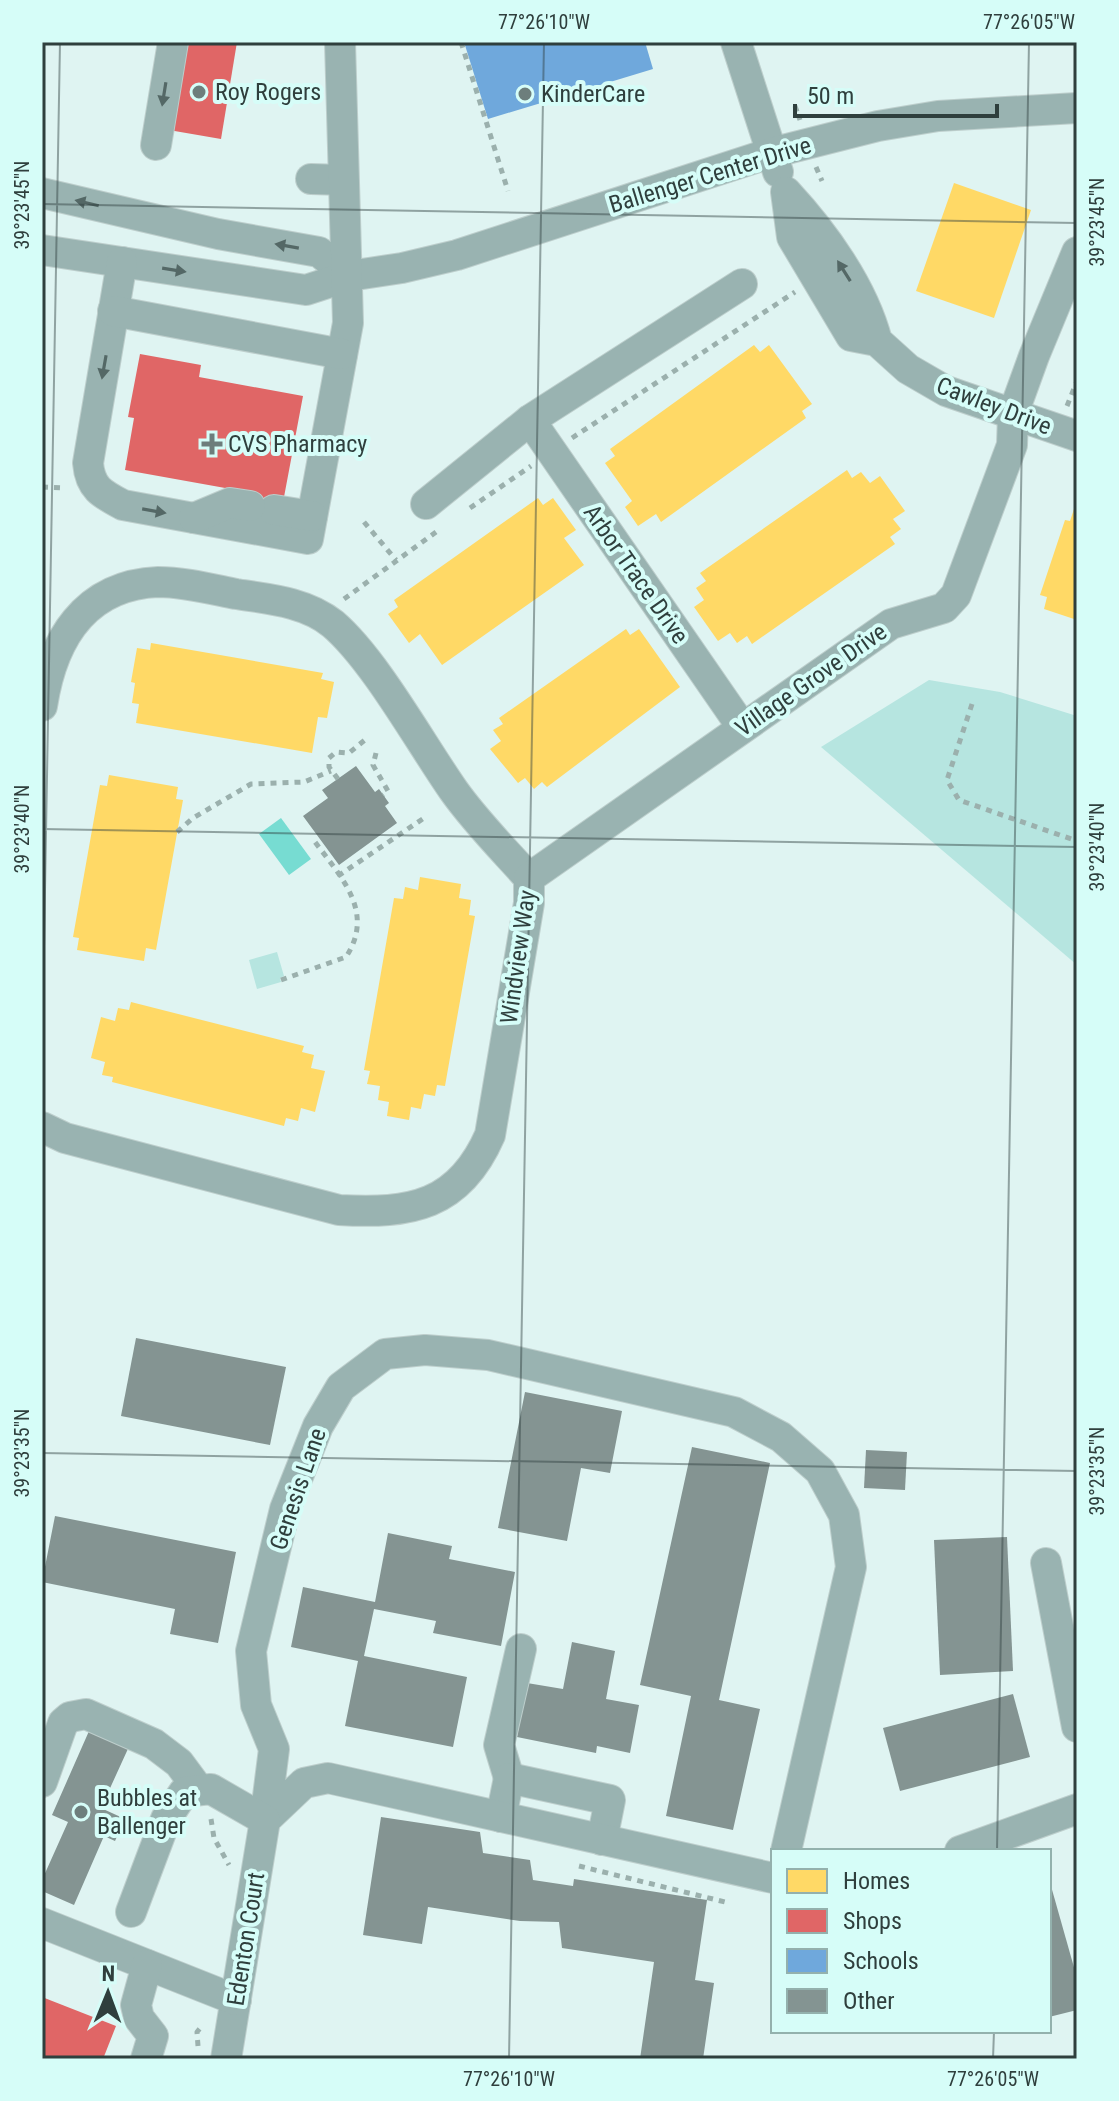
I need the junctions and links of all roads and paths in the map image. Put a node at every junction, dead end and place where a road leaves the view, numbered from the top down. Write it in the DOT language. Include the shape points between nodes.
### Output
graph roads {
  1 [pos="173,42"];
  2 [pos="340,42"];
  3 [pos="461,42"];
  4 [pos="746,45"];
  5 [pos="1077,108"];
  6 [pos="156,145"];
  7 [pos="771,153"];
  8 [pos="311,179"];
  9 [pos="343,180"];
  10 [pos="508,191"];
  11 [pos="42,193"];
  12 [pos="42,250"];
  13 [pos="1077,252"];
  14 [pos="122,262"];
  15 [pos="349,276"];
  16 [pos="742,284"];
  17 [pos="113,311"];
  18 [pos="342,354"];
  19 [pos="1077,381"];
  20 [pos="1069,405"];
  21 [pos="1013,414"];
  22 [pos="530,420"];
  23 [pos="1077,436"];
  24 [pos="426,504"];
  25 [pos="312,516"];
  26 [pos="194,518"];
  27 [pos="364,522"];
  28 [pos="396,560"];
  29 [pos="972,704"];
  30 [pos="42,706"];
  31 [pos="742,727"];
  32 [pos="366,739"];
  33 [pos="376,753"];
  34 [pos="331,771"];
  35 [pos="338,779"];
  36 [pos="383,795"];
  37 [pos="424,818"];
  38 [pos="177,832"];
  39 [pos="312,838"];
  40 [pos="1077,841"];
  41 [pos="338,876"];
  42 [pos="529,878"];
  43 [pos="281,980"];
  44 [pos="42,1127"];
  45 [pos="1046,1563"];
  46 [pos="521,1649"];
  47 [pos="1077,1727"];
  48 [pos="509,1778"];
  49 [pos="42,1782"];
  50 [pos="208,1792"];
  51 [pos="1077,1809"];
  52 [pos="501,1817"];
  53 [pos="265,1820"];
  54 [pos="602,1840"];
  55 [pos="786,1849"];
  56 [pos="966,1849"];
  57 [pos="572,1865"];
  58 [pos="233,1873"];
  59 [pos="771,1878"];
  60 [pos="729,1903"];
  61 [pos="131,1912"];
  62 [pos="42,1923"];
  63 [pos="147,1965"];
  64 [pos="236,2000"];
  65 [pos="146,2059"];
  66 [pos="226,2059"];
  1 -- 6 [label="street, one-way"];
  2 -- 9 [label="street"];
  3 -- 10 [label="path"];
  4 -- 7 [label="street, Cawley Drive"];
  5 -- 7 [label="street, Ballenger Center Drive" via="938,116"];
  7 -- 15 [label="street, Ballenger Center Drive" via="457,255"];
  7 -- 21 [label="street, Cawley Drive" via="786,192 812,220 869,312 877,341 908,369 946,391"];
  8 -- 9 [label="street"];
  9 -- 15 [label="street"];
  15 -- 11 [label="street, one-way" via="319,252"];
  12 -- 14 [label="street, Ballenger Center Drive"];
  13 -- 21 [label="street, Village Grove Drive"];
  14 -- 15 [label="street, Ballenger Center Drive, one-way" via="306,290"];
  14 -- 17 [label="street"];
  15 -- 18 [label="street"];
  16 -- 22 [label="street"];
  17 -- 18 [label="street"];
  17 -- 26 [label="street, one-way" via="89,477 98,492 123,505"];
  18 -- 25 [label="street"];
  19 -- 20 [label="path"];
  21 -- 23 [label="street, Cawley Drive"];
  21 -- 31 [label="street, Village Grove Drive" via="1012,445 956,595 944,608 891,624"];
  22 -- 24 [label="street"];
  22 -- 31 [label="street, Arbor Trace Drive"];
  25 -- 26 [label="street" via="230,503"];
  25 -- 26 [label="street" via="308,539"];
  27 -- 28 [label="path"];
  29 -- 40 [label="path" via="947,780 950,791 959,800"];
  30 -- 42 [label="street, Windview Way" via="47,670 65,633 83,613 118,591 172,583 299,606 344,634 457,795"];
  31 -- 42 [label="street, Village Grove Drive"];
  32 -- 34 [label="path" via="349,753 333,754 328,762"];
  33 -- 36 [label="path" via="371,761 388,791"];
  34 -- 35 [label="path"];
  34 -- 38 [label="path" via="304,782 251,784"];
  37 -- 41 [label="path"];
  39 -- 41 [label="path"];
  41 -- 43 [label="path" via="359,914 350,951 340,961"];
  42 -- 44 [label="street, Windview Way" via="490,1135 475,1167 453,1191 384,1210 339,1210 65,1138"];
  45 -- 47 [label="street"];
  46 -- 48 [label="street" via="499,1745"];
  48 -- 52 [label="street"];
  48 -- 54 [label="street" via="610,1800"];
  49 -- 50 [label="street" via="63,1723 86,1714 154,1744"];
  50 -- 53 [label="street"];
  50 -- 58 [label="path" via="211,1827"];
  50 -- 61 [label="street" via="184,1792 166,1819"];
  51 -- 56 [label="street"];
  52 -- 53 [label="street" via="328,1778 304,1783"];
  52 -- 54 [label="street"];
  53 -- 55 [label="street, Genesis Lane" via="274,1749 256,1705 251,1651 285,1509 318,1426 341,1387 385,1354 425,1350 488,1355 734,1412 781,1437 820,1471 844,1515 851,1567"];
  53 -- 64 [label="street, Edenton Court"];
  54 -- 59 [label="street"];
  57 -- 60 [label="path"];
  62 -- 63 [label="street"];
  63 -- 64 [label="street"];
  63 -- 65 [label="street" via="136,2005 153,2036"];
  64 -- 66 [label="street, Edenton Court"];
}
